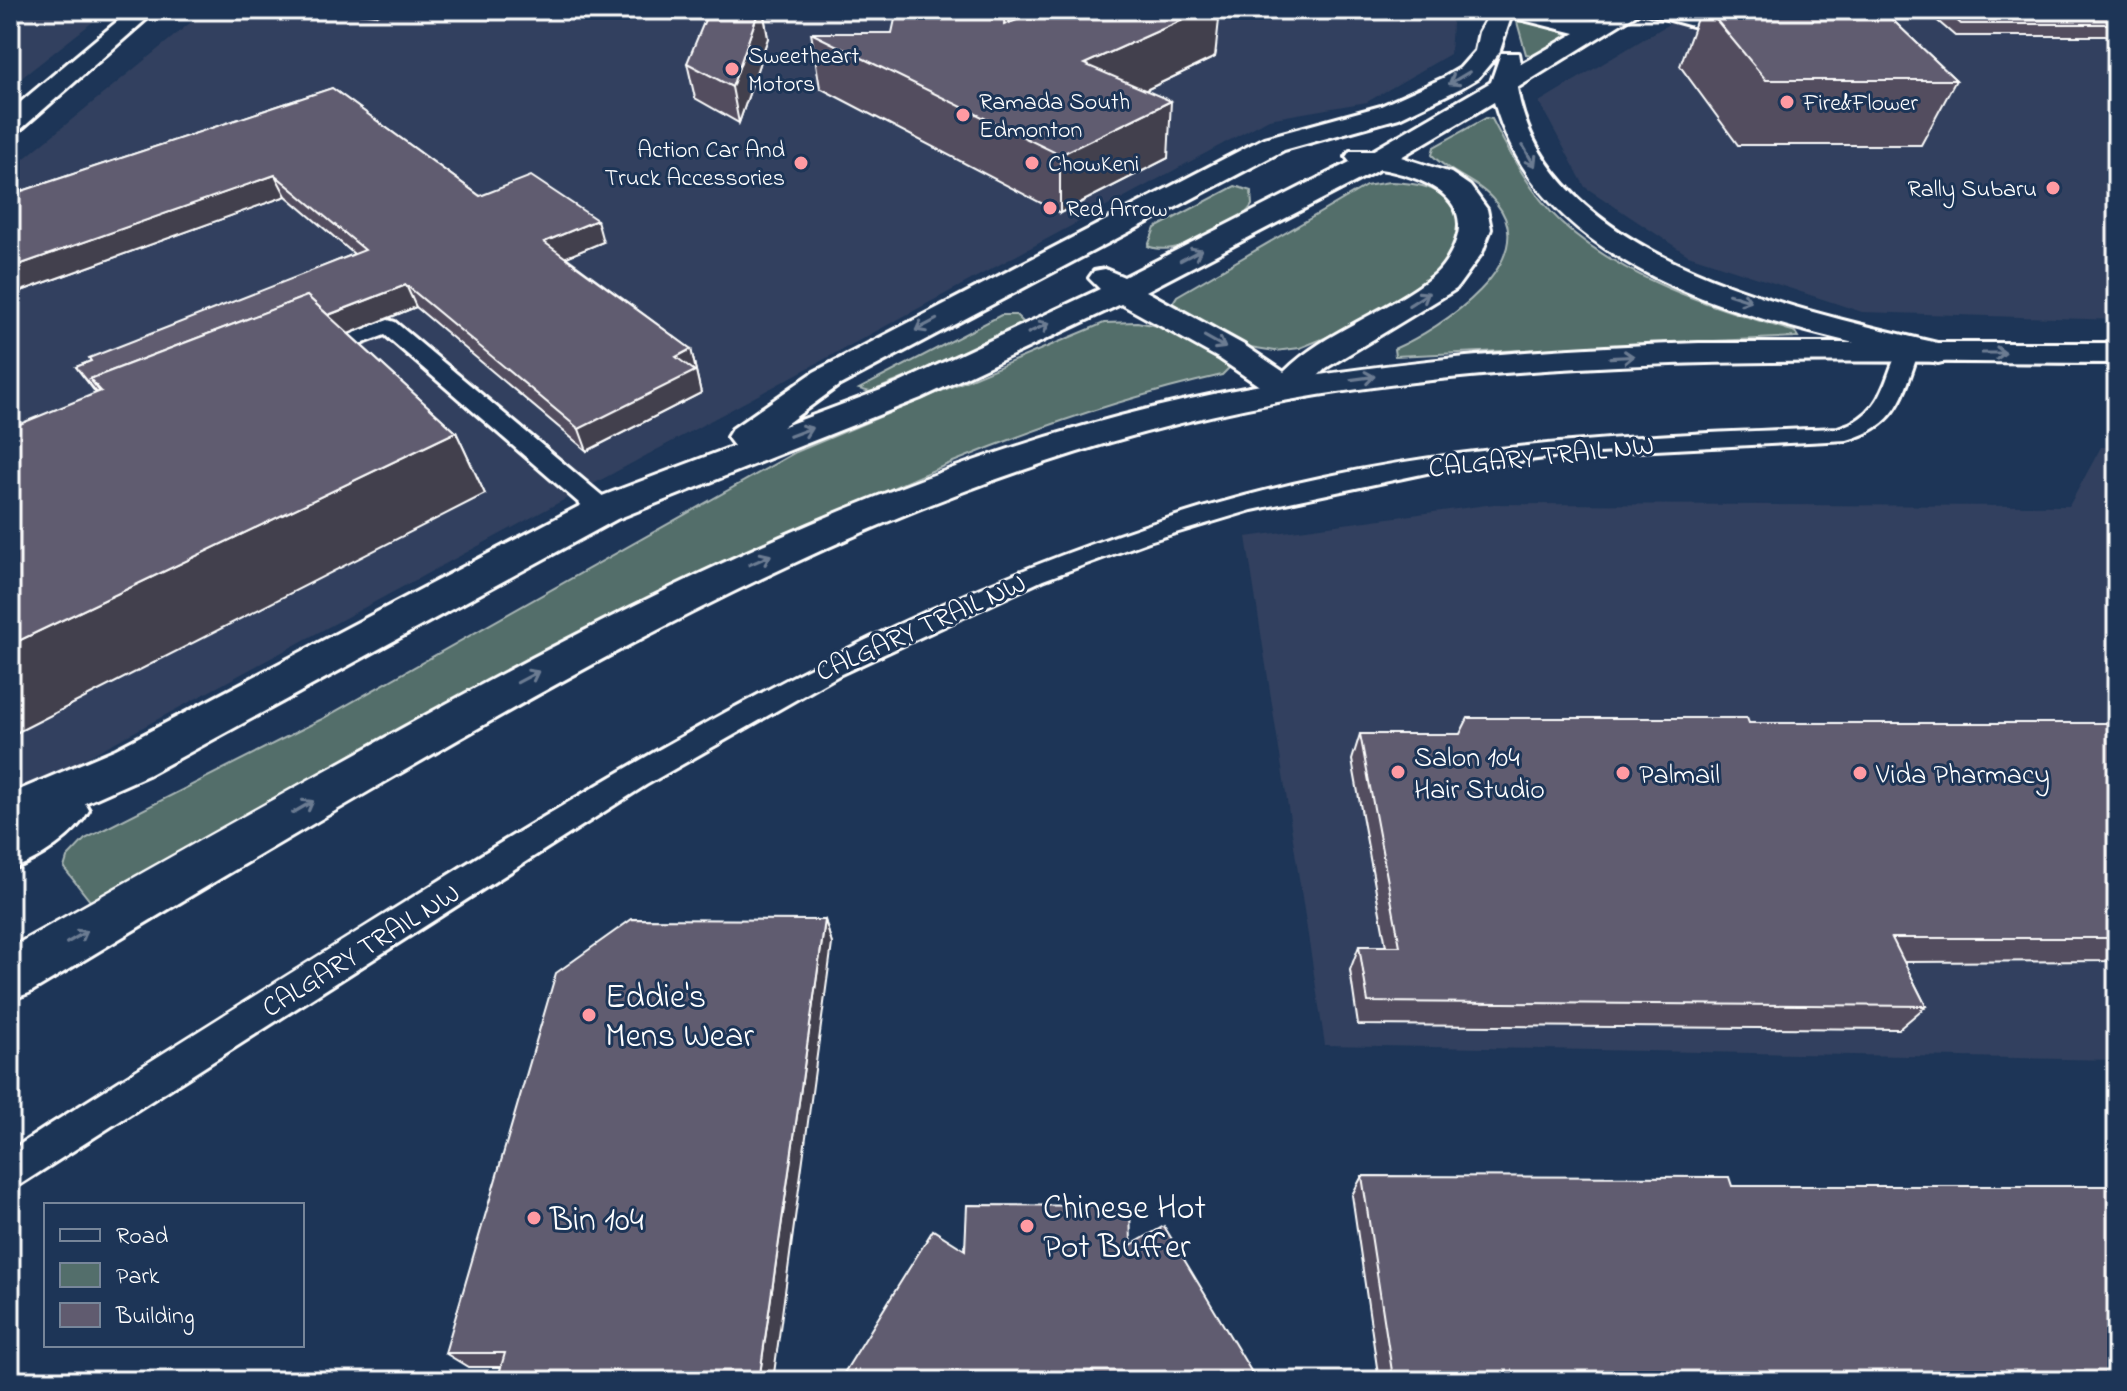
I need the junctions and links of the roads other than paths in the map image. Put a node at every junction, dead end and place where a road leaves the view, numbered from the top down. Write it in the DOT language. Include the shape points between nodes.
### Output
graph roads {
  1 [pos="145,10"];
  2 [pos="1631,10"];
  3 [pos="1641,10"];
  4 [pos="1504,12"];
  5 [pos="1601,28"];
  6 [pos="1747,36"];
  7 [pos="1503,83"];
  8 [pos="10,125"];
  9 [pos="1274,144"];
  10 [pos="1378,159"];
  11 [pos="1069,249"];
  12 [pos="1122,291"];
  13 [pos="1922,353"];
  14 [pos="2117,353"];
  15 [pos="301,361"];
  16 [pos="1286,389"];
  17 [pos="702,470"];
  18 [pos="603,510"];
  19 [pos="132,762"];
  20 [pos="10,815"];
  21 [pos="10,849"];
  22 [pos="10,976"];
  23 [pos="10,1172"];
  1 -- 8 [label="street"];
  2 -- 5 [label="street"];
  3 -- 6 [label="lane" via="1675,14"];
  4 -- 5 [label="street"];
  4 -- 7 [label="street" via="1511,60"];
  4 -- 9 [label="street, one-way" via="1491,32 1487,53 1452,83 1390,112"];
  5 -- 7 [label="street"];
  7 -- 10 [label="street"];
  7 -- 13 [label="street, one-way" via="1525,149 1554,192 1637,255 1734,297"];
  9 -- 10 [label="street"];
  9 -- 11 [label="street"];
  12 -- 10 [label="street, one-way"];
  16 -- 10 [label="street, one-way" via="1314,361 1445,282 1477,237 1474,212 1452,186"];
  11 -- 12 [label="street"];
  11 -- 17 [label="street, one-way" via="826,379"];
  12 -- 16 [label="street, one-way" via="1232,352"];
  17 -- 12 [label="street, one-way" via="909,391"];
  13 -- 14 [label="street, one-way"];
  16 -- 13 [label="street, one-way" via="1413,371 1565,359"];
  13 -- 23 [label="lane, CALGARY TRAIL NW" via="1880,416 1865,429 1839,435 1552,449 1368,476 1251,502 1117,542 926,618 818,671 628,778"];
  15 -- 18 [label="lane" via="388,326"];
  22 -- 16 [label="street, one-way" via="506,689 766,557 955,481 1038,454 1162,416"];
  17 -- 18 [label="street"];
  18 -- 19 [label="street"];
  19 -- 20 [label="street"];
  19 -- 21 [label="street"];
}
